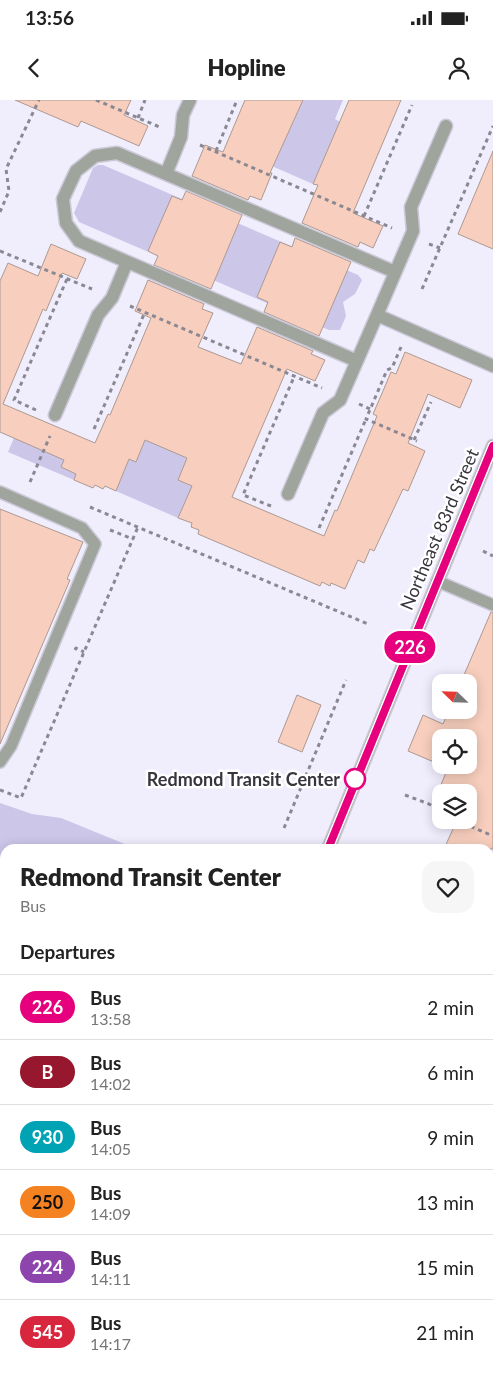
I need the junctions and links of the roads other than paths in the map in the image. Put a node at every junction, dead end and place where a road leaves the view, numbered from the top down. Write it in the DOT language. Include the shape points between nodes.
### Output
graph roads {
  1 [pos="190,100"];
  2 [pos="446,126"];
  3 [pos="166,174"];
  4 [pos="127,262"];
  5 [pos="395,272"];
  6 [pos="376,316"];
  7 [pos="357,361"];
  8 [pos="493,366"];
  9 [pos="55,415"];
  10 [pos="493,446"];
  11 [pos="0,492"];
  12 [pos="288,494"];
  13 [pos="437,581"];
  14 [pos="493,605"];
  15 [pos="0,762"];
  16 [pos="330,844"];
  1 -- 3 [label="street" via="183,115 181,137"];
  2 -- 5 [label="street" via="411,207 413,231"];
  3 -- 4 [label="street" via="117,153 95,156 76,170 63,199 66,222 79,241"];
  3 -- 5 [label="street"];
  4 -- 7 [label="street"];
  4 -- 9 [label="street" via="112,298 98,315"];
  5 -- 6 [label="street"];
  6 -- 7 [label="street"];
  6 -- 8 [label="street"];
  7 -- 12 [label="street" via="340,400 323,413"];
  10 -- 13 [label="street, Northeast 83rd Street"];
  11 -- 15 [label="lane" via="82,528 95,544 11,746"];
  13 -- 14 [label="lane"];
  13 -- 16 [label="street, Northeast 83rd Street"];
}
